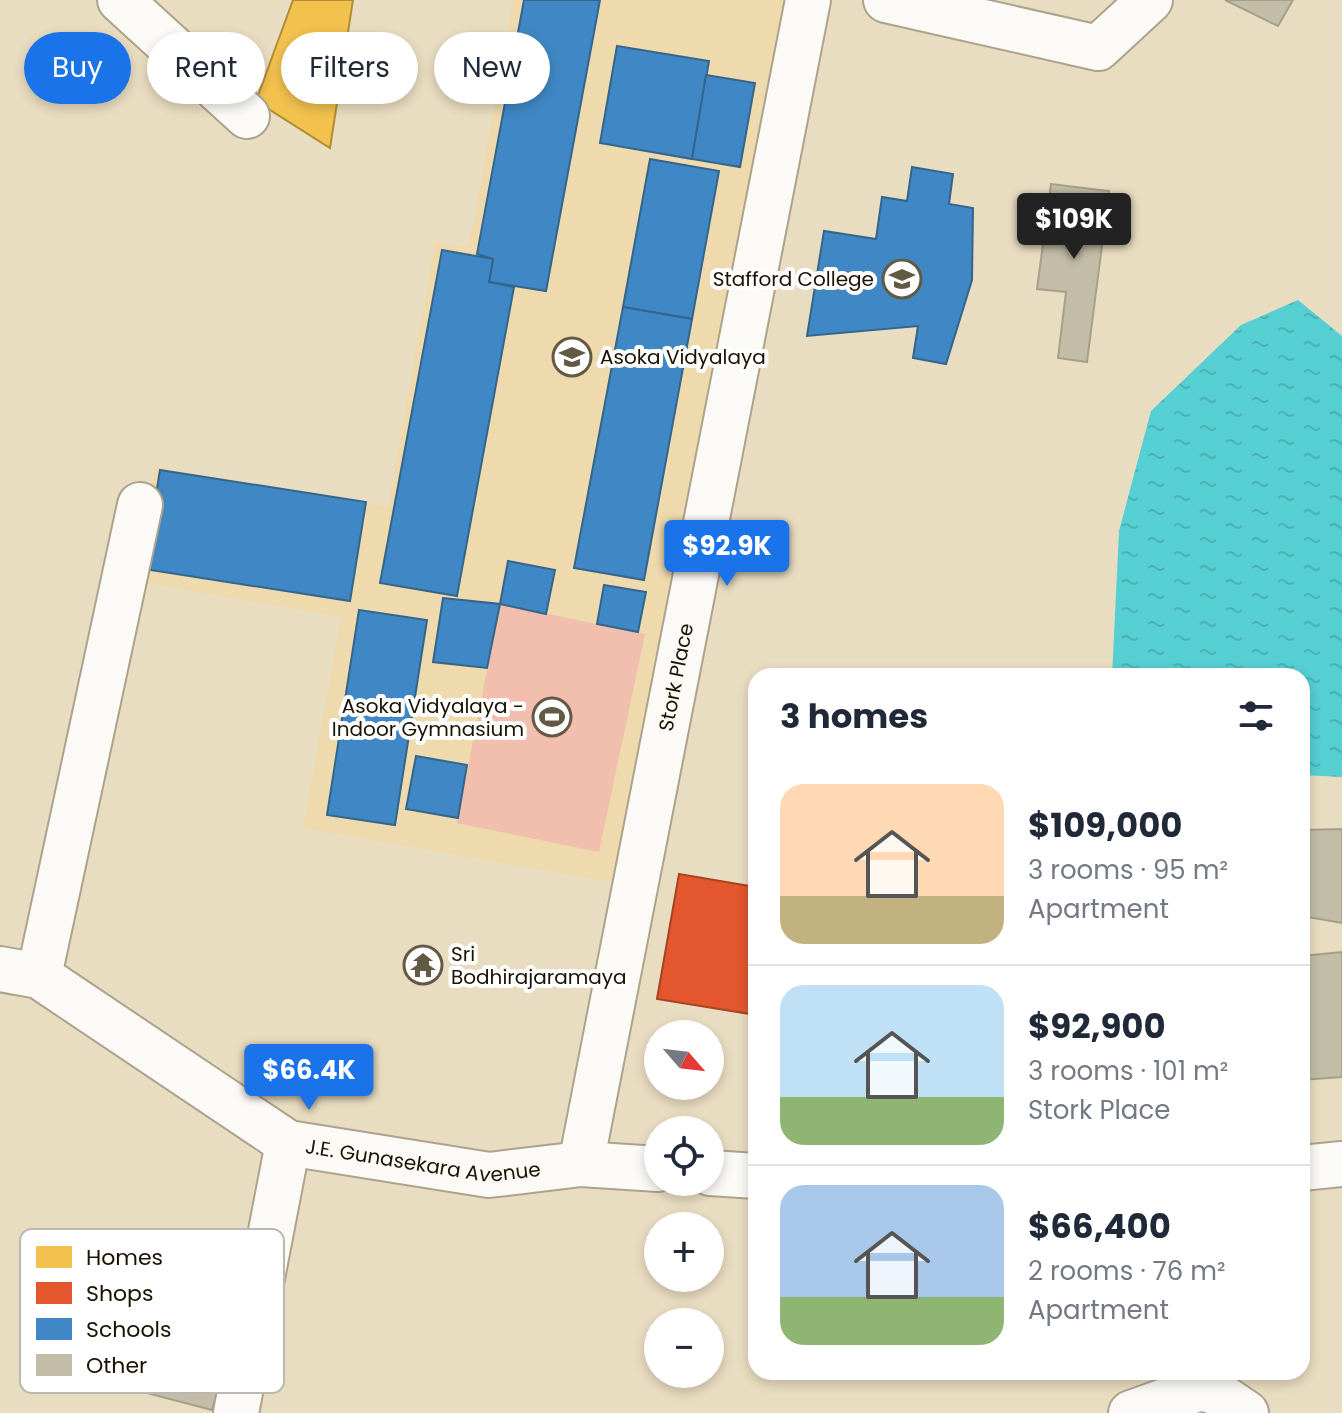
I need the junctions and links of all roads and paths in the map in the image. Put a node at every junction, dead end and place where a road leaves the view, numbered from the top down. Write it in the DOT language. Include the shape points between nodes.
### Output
graph roads {
  1 [pos="120,0"];
  2 [pos="808,0"];
  3 [pos="886,0"];
  4 [pos="1150,0"];
  5 [pos="247,116"];
  6 [pos="140,505"];
  7 [pos="20,972"];
  8 [pos="288,1143"];
  9 [pos="581,1164"];
  10 [pos="1342,1164"];
  11 [pos="1310,1167"];
  12 [pos="644,1168"];
  13 [pos="724,1174"];
  14 [pos="748,1175"];
  15 [pos="271,1229"];
  16 [pos="240,1393"];
  17 [pos="236,1413"];
  18 [pos="1131,1413"];
  19 [pos="1246,1413"];
  1 -- 5 [label="street"];
  2 -- 9 [label="street, Stork Place"];
  3 -- 4 [label="street" via="1098,48"];
  6 -- 7 [label="street"];
  7 -- 8 [label="street, J.E. Gunasekara Avenue"];
  8 -- 9 [label="street, J.E. Gunasekara Avenue" via="489,1175"];
  8 -- 15 [label="street"];
  9 -- 12 [label="street, J.E. Gunasekara Avenue"];
  10 -- 11 [label="street"];
  13 -- 14 [label="street"];
  16 -- 17 [label="street"];
  18 -- 19 [label="street" via="1201,1388"];
}
